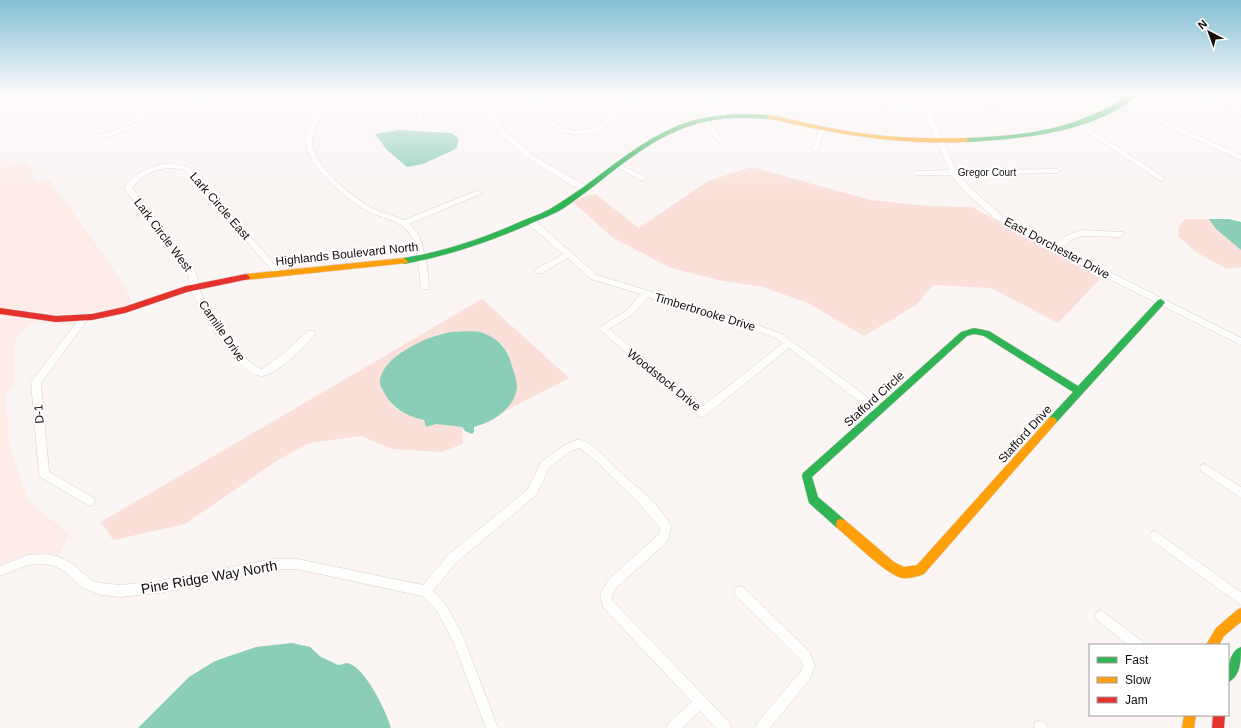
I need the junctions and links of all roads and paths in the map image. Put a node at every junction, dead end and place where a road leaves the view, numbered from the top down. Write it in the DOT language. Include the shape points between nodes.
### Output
graph roads {
  1 [pos="126,129"];
  2 [pos="314,129"];
  3 [pos="499,129"];
  4 [pos="561,129"];
  5 [pos="596,129"];
  6 [pos="674,129"];
  7 [pos="711,129"];
  8 [pos="822,129"];
  9 [pos="935,129"];
  10 [pos="1051,129"];
  11 [pos="1086,129"];
  12 [pos="1178,129"];
  13 [pos="94,137"];
  14 [pos="940,140"];
  15 [pos="721,142"];
  16 [pos="815,150"];
  17 [pos="1241,158"];
  18 [pos="617,165"];
  19 [pos="150,170"];
  20 [pos="1057,171"];
  21 [pos="953,172"];
  22 [pos="917,173"];
  23 [pos="642,178"];
  24 [pos="1161,178"];
  25 [pos="584,188"];
  26 [pos="479,193"];
  27 [pos="530,221"];
  28 [pos="404,223"];
  29 [pos="1120,234"];
  30 [pos="1056,249"];
  31 [pos="567,255"];
  32 [pos="421,259"];
  33 [pos="539,271"];
  34 [pos="278,272"];
  35 [pos="194,288"];
  36 [pos="425,288"];
  37 [pos="646,294"];
  38 [pos="1161,302"];
  39 [pos="0,311"];
  40 [pos="85,317"];
  41 [pos="311,333"];
  42 [pos="1241,342"];
  43 [pos="788,344"];
  44 [pos="1079,391"];
  45 [pos="879,411"];
  46 [pos="1205,468"];
  47 [pos="1241,493"];
  48 [pos="90,501"];
  49 [pos="1155,536"];
  50 [pos="0,571"];
  51 [pos="903,573"];
  52 [pos="425,591"];
  53 [pos="740,592"];
  54 [pos="1241,599"];
  55 [pos="1241,614"];
  56 [pos="1101,616"];
  57 [pos="1137,644"];
  58 [pos="1213,644"];
  59 [pos="1241,653"];
  60 [pos="1229,674"];
  61 [pos="700,702"];
  62 [pos="1190,716"];
  63 [pos="1220,716"];
  64 [pos="492,728"];
  65 [pos="673,728"];
  66 [pos="725,728"];
  67 [pos="762,728"];
  68 [pos="1188,728"];
  69 [pos="1218,728"];
  1 -- 13 [label="street"];
  2 -- 28 [label="street" via="309,141 320,168 353,199 371,210"];
  3 -- 25 [label="street" via="537,162"];
  4 -- 5 [label="street" via="583,134"];
  6 -- 18 [label="street, Highlands Boulevard North"];
  7 -- 15 [label="street"];
  8 -- 14 [label="street, Highlands Boulevard North" via="889,138"];
  8 -- 16 [label="street"];
  9 -- 14 [label="street, East Dorchester Drive"];
  10 -- 14 [label="street, Highlands Boulevard North" via="1020,136"];
  11 -- 24 [label="street"];
  12 -- 17 [label="street"];
  14 -- 21 [label="street, East Dorchester Drive"];
  18 -- 23 [label="street"];
  18 -- 25 [label="street, Highlands Boulevard North"];
  19 -- 34 [label="street, Lark Circle East" via="169,166 187,168"];
  19 -- 35 [label="street, Lark Circle West" via="132,181 128,188 193,275"];
  20 -- 21 [label="street, Gregor Court"];
  21 -- 22 [label="street, Gregor Court"];
  21 -- 30 [label="street, East Dorchester Drive" via="968,190 997,216"];
  25 -- 27 [label="street, Highlands Boulevard North" via="558,207"];
  26 -- 28 [label="street"];
  27 -- 31 [label="street, Timberbrooke Drive"];
  27 -- 32 [label="street, Highlands Boulevard North" via="475,245"];
  28 -- 32 [label="street" via="414,233"];
  29 -- 30 [label="street" via="1082,233 1070,237"];
  30 -- 38 [label="street, East Dorchester Drive"];
  31 -- 33 [label="street"];
  31 -- 37 [label="street, Timberbrooke Drive" via="594,277"];
  32 -- 34 [label="street, Highlands Boulevard North"];
  32 -- 36 [label="street"];
  34 -- 35 [label="street, Highlands Boulevard North"];
  35 -- 40 [label="street, Highlands Boulevard North" via="119,312"];
  35 -- 41 [label="street, Camille Drive" via="204,309 238,357 254,372 262,373 275,365"];
  37 -- 43 [label="street, Timberbrooke Drive" via="746,324 779,336"];
  37 -- 43 [label="street, Woodstock Drive" via="629,313 603,329 702,413"];
  38 -- 42 [label="street, East Dorchester Drive"];
  38 -- 44 [label="street, Stafford Drive"];
  39 -- 40 [label="street, Highlands Boulevard North" via="50,319"];
  40 -- 48 [label="street, D-1" via="36,382 44,474"];
  43 -- 45 [label="street, Timberbrooke Drive"];
  44 -- 45 [label="street, Stafford Circle" via="986,333 974,331 964,334"];
  44 -- 51 [label="street, Stafford Drive" via="920,570"];
  45 -- 51 [label="street, Stafford Circle" via="807,476 813,500 890,566"];
  46 -- 47 [label="street"];
  49 -- 54 [label="street"];
  50 -- 52 [label="street, Pine Ridge Way North" via="28,560 57,561 87,584 120,591 159,587 273,564 297,564"];
  52 -- 61 [label="street" via="452,559 532,492 546,464 579,443 597,456 652,508 666,527 664,537 613,583 606,594 607,603"];
  52 -- 64 [label="street" via="441,607 458,638"];
  53 -- 67 [label="street" via="806,655 809,666 806,675"];
  55 -- 58 [label="street" via="1220,632"];
  56 -- 57 [label="street"];
  59 -- 60 [label="street"];
  61 -- 65 [label="street"];
  61 -- 66 [label="street"];
  62 -- 68 [label="street"];
  63 -- 69 [label="street"];
}
